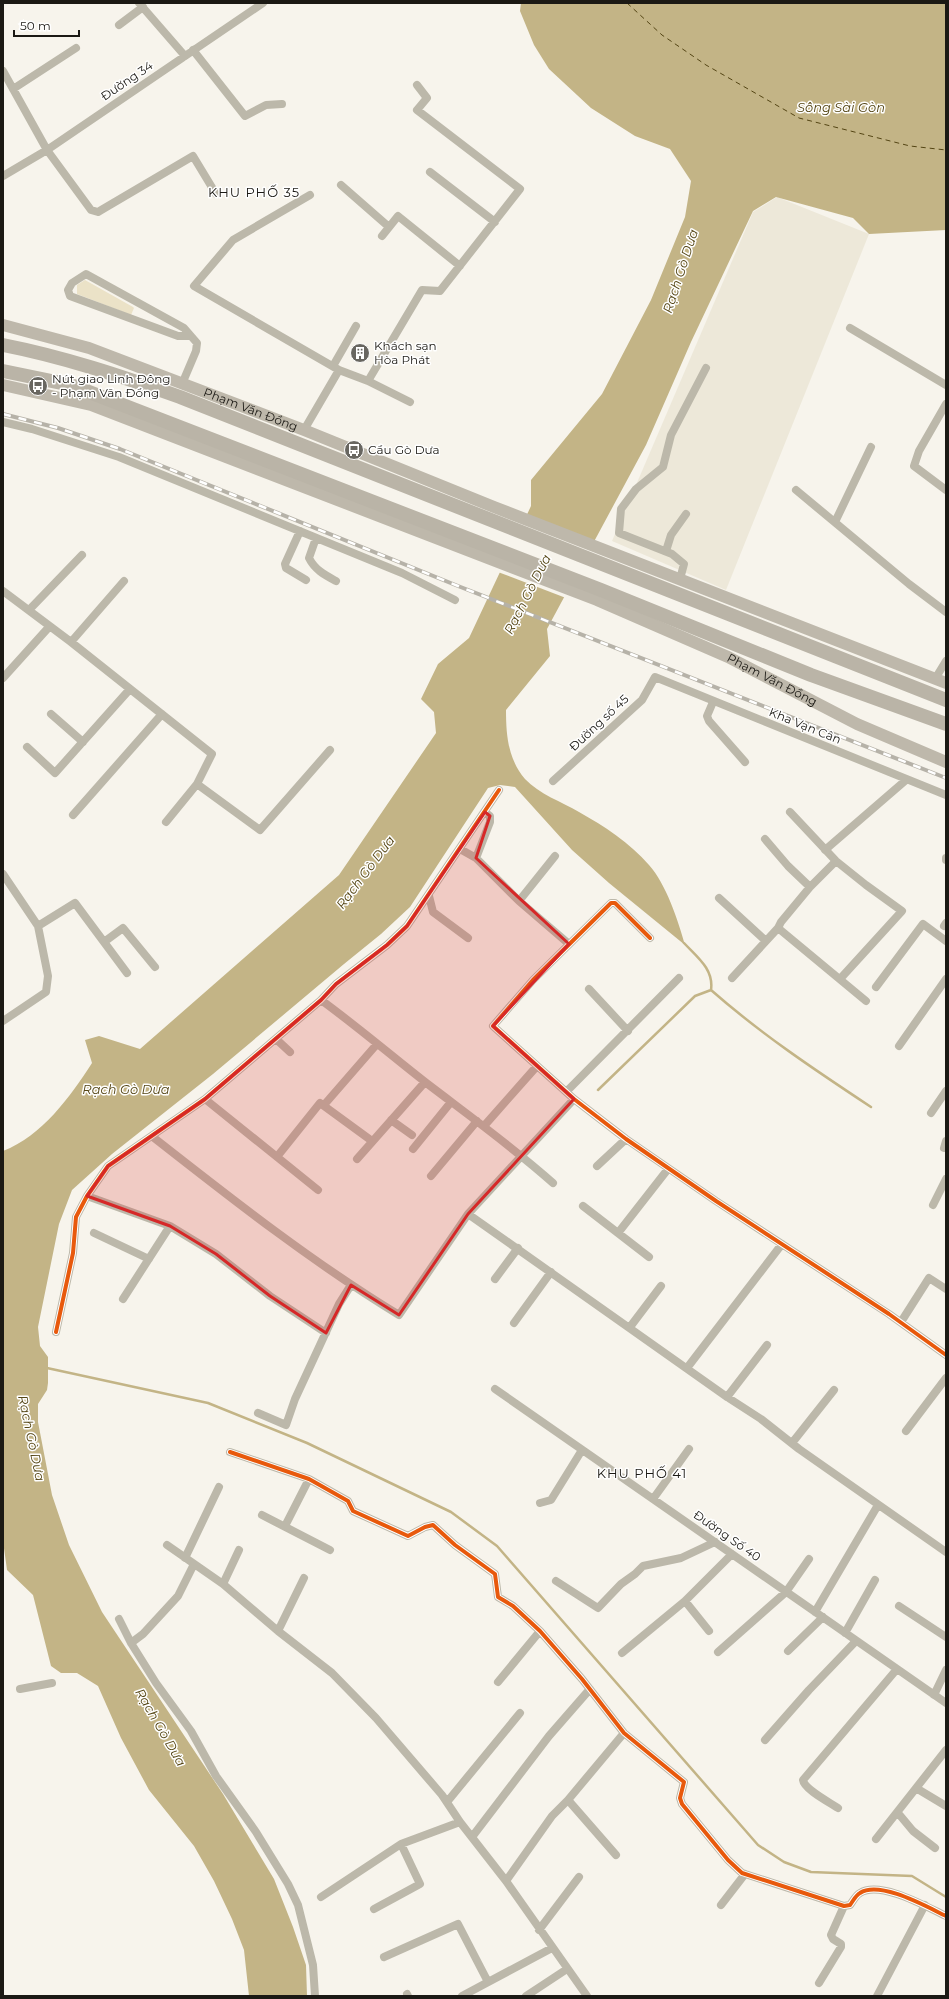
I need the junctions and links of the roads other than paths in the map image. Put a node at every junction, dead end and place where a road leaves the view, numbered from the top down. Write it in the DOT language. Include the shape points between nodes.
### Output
graph roads {
  1 [pos="263,3"];
  2 [pos="141,5"];
  3 [pos="119,25"];
  4 [pos="76,48"];
  5 [pos="193,50"];
  6 [pos="185,56"];
  7 [pos="3,71"];
  8 [pos="417,85"];
  9 [pos="13,89"];
  10 [pos="282,104"];
  11 [pos="47,150"];
  12 [pos="430,172"];
  13 [pos="3,176"];
  14 [pos="341,185"];
  15 [pos="216,194"];
  16 [pos="310,195"];
  17 [pos="495,222"];
  18 [pos="389,227"];
  19 [pos="382,236"];
  20 [pos="460,266"];
  21 [pos="3,325"];
  22 [pos="356,326"];
  23 [pos="850,328"];
  24 [pos="190,336"];
  25 [pos="3,345"];
  26 [pos="89,348"];
  27 [pos="89,366"];
  28 [pos="336,368"];
  29 [pos="706,368"];
  30 [pos="3,371"];
  31 [pos="368,381"];
  32 [pos="182,384"];
  33 [pos="3,385"];
  34 [pos="946,385"];
  35 [pos="410,402"];
  36 [pos="946,404"];
  37 [pos="3,422"];
  38 [pos="304,430"];
  39 [pos="871,447"];
  40 [pos="796,490"];
  41 [pos="946,490"];
  42 [pos="492,513"];
  43 [pos="686,514"];
  44 [pos="835,522"];
  45 [pos="300,531"];
  46 [pos="316,538"];
  47 [pos="478,549"];
  48 [pos="666,551"];
  49 [pos="82,555"];
  50 [pos="612,560"];
  51 [pos="680,579"];
  52 [pos="306,580"];
  53 [pos="124,581"];
  54 [pos="336,581"];
  55 [pos="3,591"];
  56 [pos="599,595"];
  57 [pos="455,600"];
  58 [pos="624,600"];
  59 [pos="29,610"];
  60 [pos="946,612"];
  61 [pos="49,627"];
  62 [pos="666,630"];
  63 [pos="71,642"];
  64 [pos="946,661"];
  65 [pos="3,678"];
  66 [pos="655,678"];
  67 [pos="941,681"];
  68 [pos="130,689"];
  69 [pos="946,700"];
  70 [pos="713,702"];
  71 [pos="51,714"];
  72 [pos="162,714"];
  73 [pos="946,724"];
  74 [pos="83,742"];
  75 [pos="27,747"];
  76 [pos="330,750"];
  77 [pos="745,762"];
  78 [pos="946,762"];
  79 [pos="906,780"];
  80 [pos="553,781"];
  81 [pos="197,784"];
  82 [pos="499,790"];
  83 [pos="946,795"];
  84 [pos="485,812"];
  85 [pos="790,812"];
  86 [pos="73,816"];
  87 [pos="166,822"];
  88 [pos="765,839"];
  89 [pos="460,849"];
  90 [pos="824,850"];
  91 [pos="555,856"];
  92 [pos="476,858"];
  93 [pos="836,861"];
  94 [pos="3,874"];
  95 [pos="810,886"];
  96 [pos="428,896"];
  97 [pos="719,898"];
  98 [pos="519,901"];
  99 [pos="38,926"];
  100 [pos="778,928"];
  101 [pos="468,938"];
  102 [pos="650,938"];
  103 [pos="766,941"];
  104 [pos="946,941"];
  105 [pos="104,942"];
  106 [pos="569,944"];
  107 [pos="155,967"];
  108 [pos="127,973"];
  109 [pos="679,978"];
  110 [pos="732,978"];
  111 [pos="840,979"];
  112 [pos="946,979"];
  113 [pos="876,987"];
  114 [pos="589,989"];
  115 [pos="321,1000"];
  116 [pos="866,1001"];
  117 [pos="3,1021"];
  118 [pos="628,1031"];
  119 [pos="276,1039"];
  120 [pos="377,1044"];
  121 [pos="899,1046"];
  122 [pos="290,1052"];
  123 [pos="537,1066"];
  124 [pos="425,1082"];
  125 [pos="946,1091"];
  126 [pos="566,1092"];
  127 [pos="205,1099"];
  128 [pos="574,1099"];
  129 [pos="452,1102"];
  130 [pos="324,1105"];
  131 [pos="931,1113"];
  132 [pos="391,1120"];
  133 [pos="480,1123"];
  134 [pos="412,1135"];
  135 [pos="153,1137"];
  136 [pos="626,1139"];
  137 [pos="372,1141"];
  138 [pos="413,1149"];
  139 [pos="280,1153"];
  140 [pos="522,1155"];
  141 [pos="357,1159"];
  142 [pos="597,1166"];
  143 [pos="668,1169"];
  144 [pos="431,1176"];
  145 [pos="946,1179"];
  146 [pos="553,1183"];
  147 [pos="318,1190"];
  148 [pos="87,1196"];
  149 [pos="933,1204"];
  150 [pos="584,1206"];
  151 [pos="468,1214"];
  152 [pos="170,1226"];
  153 [pos="94,1233"];
  154 [pos="618,1233"];
  155 [pos="782,1244"];
  156 [pos="518,1248"];
  157 [pos="649,1257"];
  158 [pos="149,1259"];
  159 [pos="552,1272"];
  160 [pos="495,1279"];
  161 [pos="351,1285"];
  162 [pos="661,1286"];
  163 [pos="946,1289"];
  164 [pos="123,1299"];
  165 [pos="901,1322"];
  166 [pos="514,1323"];
  167 [pos="630,1328"];
  168 [pos="56,1332"];
  169 [pos="326,1333"];
  170 [pos="767,1345"];
  171 [pos="946,1355"];
  172 [pos="687,1368"];
  173 [pos="946,1378"];
  174 [pos="495,1389"];
  175 [pos="834,1390"];
  176 [pos="727,1397"];
  177 [pos="258,1413"];
  178 [pos="906,1431"];
  179 [pos="792,1443"];
  180 [pos="689,1449"];
  181 [pos="582,1450"];
  182 [pos="230,1452"];
  183 [pos="309,1479"];
  184 [pos="219,1487"];
  185 [pos="653,1499"];
  186 [pos="540,1504"];
  187 [pos="878,1505"];
  188 [pos="262,1515"];
  189 [pos="284,1526"];
  190 [pos="715,1542"];
  191 [pos="166,1546"];
  192 [pos="240,1550"];
  193 [pos="330,1550"];
  194 [pos="946,1552"];
  195 [pos="732,1554"];
  196 [pos="185,1558"];
  197 [pos="809,1559"];
  198 [pos="194,1564"];
  199 [pos="304,1578"];
  200 [pos="875,1580"];
  201 [pos="556,1581"];
  202 [pos="223,1584"];
  203 [pos="786,1592"];
  204 [pos="685,1601"];
  205 [pos="899,1606"];
  206 [pos="815,1612"];
  207 [pos="823,1617"];
  208 [pos="119,1619"];
  209 [pos="278,1631"];
  210 [pos="540,1631"];
  211 [pos="709,1631"];
  212 [pos="845,1633"];
  213 [pos="946,1637"];
  214 [pos="856,1641"];
  215 [pos="131,1644"];
  216 [pos="788,1651"];
  217 [pos="718,1652"];
  218 [pos="622,1653"];
  219 [pos="897,1669"];
  220 [pos="946,1670"];
  221 [pos="498,1682"];
  222 [pos="52,1683"];
  223 [pos="20,1689"];
  224 [pos="590,1689"];
  225 [pos="934,1695"];
  226 [pos="946,1703"];
  227 [pos="520,1713"];
  228 [pos="624,1732"];
  229 [pos="765,1740"];
  230 [pos="946,1750"];
  231 [pos="916,1788"];
  232 [pos="568,1800"];
  233 [pos="447,1802"];
  234 [pos="946,1806"];
  235 [pos="838,1808"];
  236 [pos="898,1813"];
  237 [pos="460,1822"];
  238 [pos="472,1837"];
  239 [pos="876,1839"];
  240 [pos="401,1844"];
  241 [pos="935,1848"];
  242 [pos="616,1855"];
  243 [pos="745,1874"];
  244 [pos="579,1877"];
  245 [pos="506,1881"];
  246 [pos="321,1897"];
  247 [pos="721,1905"];
  248 [pos="925,1905"];
  249 [pos="844,1906"];
  250 [pos="374,1910"];
  251 [pos="946,1916"];
  252 [pos="539,1930"];
  253 [pos="552,1948"];
  254 [pos="384,1957"];
  255 [pos="567,1969"];
  256 [pos="488,1982"];
  257 [pos="819,1983"];
  258 [pos="315,1996"];
  259 [pos="462,1996"];
  260 [pos="526,1996"];
  261 [pos="587,1996"];
  262 [pos="877,1996"];
  1 -- 5 [label="street, Đường 34"];
  2 -- 3 [label="street"];
  2 -- 6 [label="street"];
  4 -- 9 [label="street"];
  5 -- 6 [label="street, Đường 34"];
  5 -- 10 [label="street" via="245,116 266,104"];
  6 -- 11 [label="street, Đường 34"];
  7 -- 9 [label="street"];
  8 -- 17 [label="street" via="427,98 417,110 520,189"];
  9 -- 11 [label="street"];
  11 -- 13 [label="street, Đường 34"];
  11 -- 15 [label="street" via="91,210 98,212 193,156"];
  12 -- 17 [label="street"];
  14 -- 18 [label="street"];
  16 -- 28 [label="street" via="234,240 194,286"];
  17 -- 20 [label="street"];
  18 -- 19 [label="street"];
  18 -- 20 [label="street" via="398,216"];
  20 -- 31 [label="street" via="440,291 422,290"];
  21 -- 26 [label="main road, Phạm Văn Đồng"];
  22 -- 28 [label="street"];
  23 -- 34 [label="street"];
  24 -- 24 [label="street" via="184,328 86,274 72,283 68,290 70,296 85,303 178,336"];
  24 -- 32 [label="street" via="197,343 196,351"];
  25 -- 27 [label="highway, Phạm Văn Đồng" via="45,353"];
  26 -- 27 [label="main road"];
  26 -- 32 [label="main road, Phạm Văn Đồng"];
  27 -- 42 [label="highway, Phạm Văn Đồng" via="180,397 421,494"];
  28 -- 31 [label="street"];
  28 -- 38 [label="street"];
  29 -- 48 [label="street" via="671,436 663,467 636,489 620,509 619,533"];
  30 -- 47 [label="highway" via="71,385"];
  31 -- 35 [label="street"];
  32 -- 38 [label="main road, Phạm Văn Đồng"];
  33 -- 47 [label="main road" via="91,405"];
  36 -- 41 [label="street" via="914,466"];
  37 -- 45 [label="street" via="119,457"];
  38 -- 42 [label="main road, Phạm Văn Đồng"];
  39 -- 44 [label="street"];
  40 -- 44 [label="street"];
  42 -- 50 [label="highway"];
  43 -- 48 [label="street" via="671,535"];
  44 -- 60 [label="street"];
  45 -- 46 [label="street"];
  45 -- 52 [label="street" via="285,564 286,568"];
  46 -- 54 [label="street" via="309,558 316,569"];
  46 -- 57 [label="street" via="402,573"];
  47 -- 56 [label="highway"];
  48 -- 51 [label="street" via="684,564"];
  49 -- 59 [label="street"];
  50 -- 51 [label="main road"];
  50 -- 69 [label="highway"];
  51 -- 67 [label="main road"];
  53 -- 63 [label="street"];
  55 -- 59 [label="street"];
  56 -- 58 [label="highway, Phạm Văn Đồng"];
  56 -- 62 [label="main road, Phạm Văn Đồng"];
  58 -- 62 [label="main road"];
  58 -- 73 [label="highway, Phạm Văn Đồng" via="811,675"];
  59 -- 61 [label="street"];
  61 -- 63 [label="street"];
  61 -- 65 [label="street"];
  62 -- 78 [label="main road, Phạm Văn Đồng" via="728,657 856,724"];
  63 -- 68 [label="street"];
  64 -- 67 [label="street"];
  66 -- 70 [label="street, Kha Vạn Cân"];
  66 -- 80 [label="street, Đường số 45" via="642,700"];
  68 -- 72 [label="street"];
  68 -- 74 [label="street"];
  70 -- 77 [label="street" via="707,716 709,721"];
  70 -- 79 [label="street, Kha Vạn Cân"];
  71 -- 74 [label="street"];
  72 -- 81 [label="street" via="212,754"];
  72 -- 86 [label="street"];
  74 -- 75 [label="street" via="55,773"];
  76 -- 81 [label="street" via="260,830"];
  79 -- 83 [label="street, Kha Vạn Cân"];
  79 -- 90 [label="street"];
  81 -- 87 [label="street"];
  82 -- 84 [label="street"];
  84 -- 89 [label="street"];
  84 -- 92 [label="street" via="490,816 490,822"];
  85 -- 90 [label="street"];
  88 -- 95 [label="street" via="788,866"];
  89 -- 92 [label="street"];
  89 -- 96 [label="street"];
  90 -- 93 [label="street"];
  91 -- 98 [label="street"];
  92 -- 98 [label="street"];
  93 -- 95 [label="street"];
  93 -- 111 [label="street" via="902,911"];
  94 -- 99 [label="street"];
  95 -- 100 [label="street"];
  96 -- 101 [label="street" via="433,912"];
  96 -- 115 [label="street" via="407,926 336,984"];
  97 -- 103 [label="street"];
  98 -- 106 [label="street"];
  99 -- 105 [label="street" via="75,903"];
  99 -- 117 [label="street" via="48,976 46,992"];
  100 -- 103 [label="street"];
  100 -- 111 [label="street"];
  102 -- 106 [label="street" via="615,903 611,903"];
  103 -- 110 [label="street"];
  104 -- 113 [label="street" via="923,924"];
  105 -- 107 [label="street" via="123,928"];
  105 -- 108 [label="street"];
  106 -- 123 [label="street" via="493,1026"];
  109 -- 118 [label="street"];
  111 -- 116 [label="street"];
  112 -- 121 [label="street"];
  114 -- 118 [label="street"];
  115 -- 119 [label="street"];
  115 -- 120 [label="street"];
  118 -- 126 [label="street"];
  119 -- 122 [label="street"];
  119 -- 127 [label="street"];
  120 -- 124 [label="street"];
  120 -- 130 [label="street"];
  123 -- 126 [label="street"];
  123 -- 133 [label="street"];
  124 -- 129 [label="street"];
  124 -- 132 [label="street"];
  125 -- 131 [label="street"];
  126 -- 128 [label="street"];
  127 -- 135 [label="street"];
  127 -- 147 [label="street"];
  128 -- 136 [label="street"];
  128 -- 140 [label="street"];
  129 -- 133 [label="street"];
  129 -- 138 [label="street"];
  130 -- 137 [label="street"];
  130 -- 139 [label="street" via="318,1104"];
  132 -- 134 [label="street"];
  132 -- 137 [label="street"];
  133 -- 140 [label="street"];
  133 -- 144 [label="street"];
  135 -- 148 [label="street" via="108,1166"];
  135 -- 161 [label="street" via="235,1201"];
  136 -- 142 [label="street"];
  136 -- 143 [label="street"];
  137 -- 141 [label="street"];
  140 -- 146 [label="street"];
  140 -- 151 [label="street"];
  143 -- 154 [label="street"];
  143 -- 155 [label="street"];
  145 -- 149 [label="street"];
  148 -- 152 [label="street"];
  148 -- 168 [label="street" via="76,1218 73,1253"];
  150 -- 154 [label="street"];
  151 -- 156 [label="street"];
  151 -- 161 [label="street" via="399,1315"];
  152 -- 158 [label="street"];
  152 -- 169 [label="street" via="216,1254 270,1296"];
  153 -- 158 [label="street"];
  154 -- 157 [label="street"];
  155 -- 165 [label="street"];
  155 -- 172 [label="street"];
  156 -- 159 [label="street"];
  156 -- 160 [label="street"];
  158 -- 164 [label="street"];
  159 -- 166 [label="street"];
  159 -- 167 [label="street"];
  161 -- 169 [label="street"];
  162 -- 167 [label="street"];
  163 -- 165 [label="street" via="929,1278"];
  165 -- 171 [label="street"];
  167 -- 172 [label="street"];
  169 -- 177 [label="street" via="295,1399 286,1425"];
  170 -- 176 [label="street"];
  172 -- 176 [label="street"];
  173 -- 178 [label="street"];
  174 -- 181 [label="street, Đường Số 40"];
  175 -- 179 [label="street"];
  176 -- 179 [label="street" via="761,1418"];
  179 -- 187 [label="street"];
  180 -- 185 [label="street"];
  181 -- 185 [label="street, Đường Số 40"];
  181 -- 186 [label="street" via="551,1500"];
  182 -- 183 [label="street"];
  183 -- 189 [label="street"];
  183 -- 210 [label="street" via="348,1501 353,1511 408,1536 425,1526 433,1525 455,1545 495,1574 498,1597 513,1606"];
  184 -- 196 [label="street"];
  185 -- 190 [label="street, Đường Số 40"];
  187 -- 194 [label="street"];
  187 -- 206 [label="street"];
  188 -- 189 [label="street"];
  189 -- 193 [label="street"];
  190 -- 195 [label="street, Đường Số 40"];
  190 -- 201 [label="street" via="681,1558 643,1566 598,1608"];
  191 -- 196 [label="street"];
  192 -- 202 [label="street"];
  195 -- 203 [label="street, Đường Số 40"];
  195 -- 204 [label="street"];
  196 -- 198 [label="street"];
  197 -- 203 [label="street"];
  198 -- 202 [label="street"];
  198 -- 215 [label="street" via="178,1596"];
  199 -- 209 [label="street"];
  200 -- 212 [label="street"];
  202 -- 209 [label="street"];
  203 -- 206 [label="street, Đường Số 40"];
  203 -- 217 [label="street"];
  204 -- 211 [label="street"];
  204 -- 218 [label="street"];
  205 -- 213 [label="street"];
  206 -- 207 [label="street, Đường Số 40"];
  207 -- 212 [label="street, Đường Số 40"];
  207 -- 216 [label="street"];
  208 -- 215 [label="street"];
  209 -- 233 [label="street" via="332,1673 408,1754"];
  210 -- 221 [label="street"];
  210 -- 224 [label="street"];
  212 -- 214 [label="street, Đường Số 40"];
  214 -- 219 [label="street, Đường Số 40"];
  214 -- 229 [label="street"];
  215 -- 258 [label="street" via="191,1731 216,1776 256,1832 288,1884 298,1905 313,1965"];
  219 -- 225 [label="street, Đường Số 40"];
  219 -- 235 [label="street" via="803,1780 808,1788"];
  220 -- 225 [label="street"];
  222 -- 223 [label="street"];
  224 -- 228 [label="street"];
  224 -- 238 [label="street" via="549,1736"];
  225 -- 226 [label="street, Đường Số 40"];
  227 -- 233 [label="street"];
  228 -- 232 [label="street"];
  228 -- 243 [label="street" via="684,1782 680,1798 682,1804 728,1860"];
  230 -- 231 [label="street"];
  231 -- 234 [label="street"];
  231 -- 236 [label="street"];
  232 -- 242 [label="street"];
  232 -- 245 [label="street" via="552,1816"];
  233 -- 237 [label="street"];
  236 -- 239 [label="street"];
  236 -- 241 [label="street" via="913,1831"];
  237 -- 238 [label="street"];
  237 -- 240 [label="street"];
  238 -- 245 [label="street"];
  240 -- 246 [label="street"];
  240 -- 250 [label="street" via="420,1884"];
  243 -- 247 [label="street"];
  243 -- 249 [label="street"];
  244 -- 252 [label="street"];
  245 -- 252 [label="street"];
  248 -- 249 [label="street" via="889,1892 872,1890 860,1893 850,1905"];
  248 -- 251 [label="street"];
  248 -- 262 [label="street"];
  249 -- 257 [label="street" via="831,1935 841,1947"];
  252 -- 253 [label="street"];
  253 -- 255 [label="street"];
  253 -- 256 [label="street"];
  254 -- 256 [label="street" via="458,1924"];
  255 -- 260 [label="street"];
  255 -- 261 [label="street"];
  256 -- 259 [label="street"];
}
